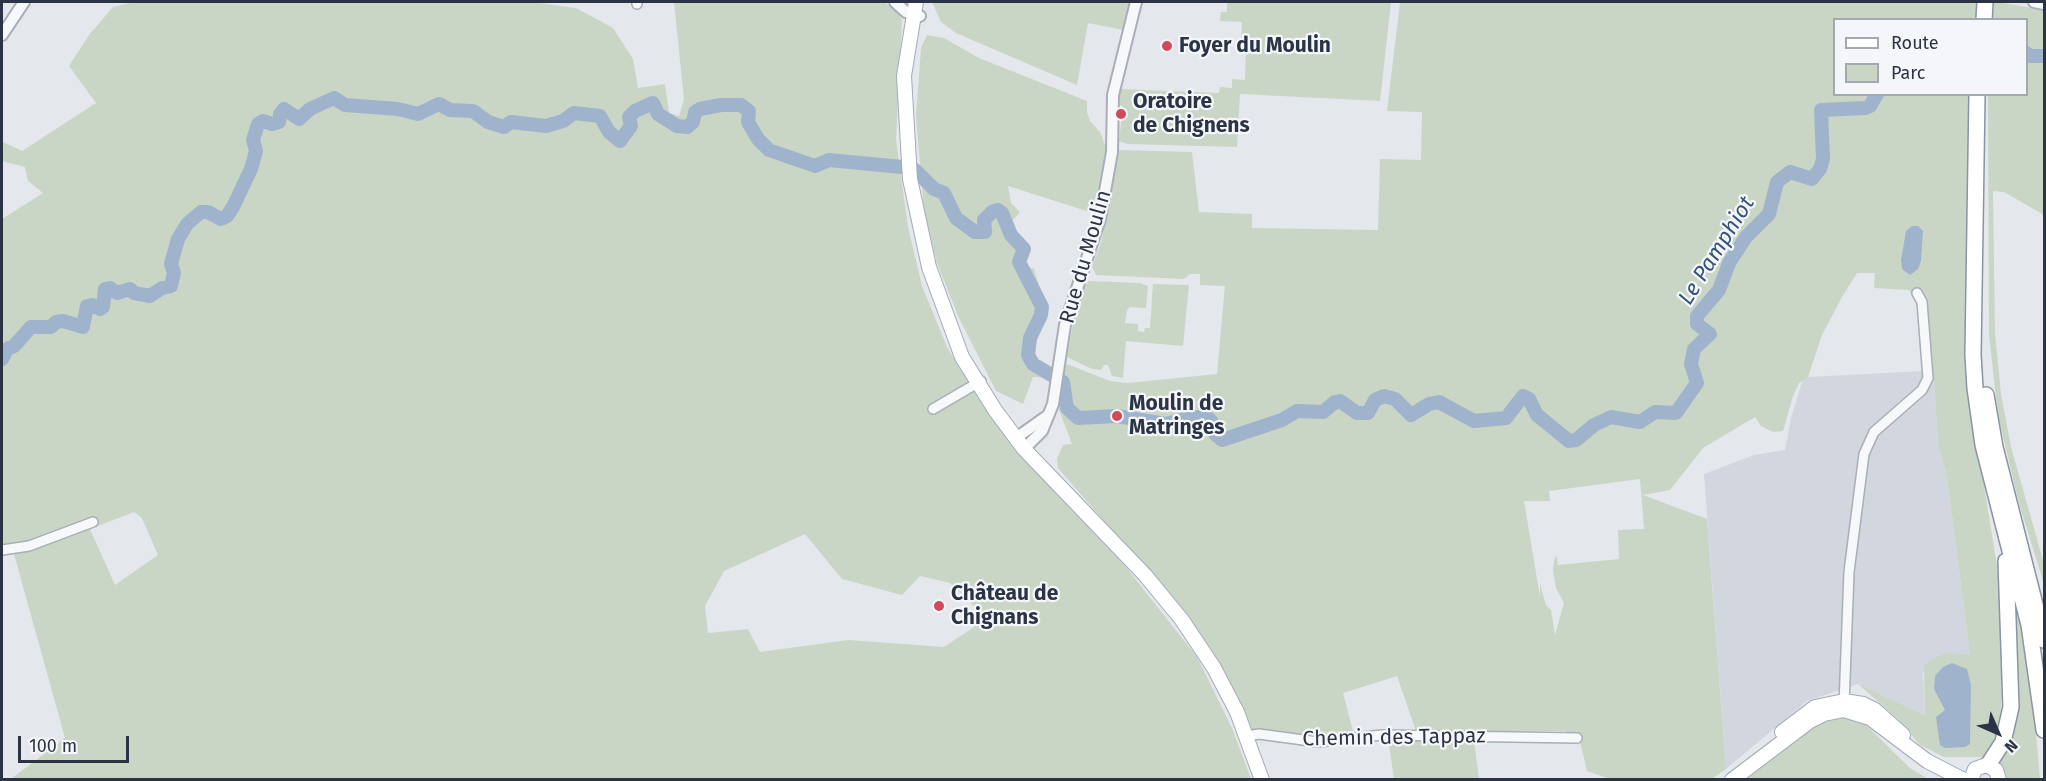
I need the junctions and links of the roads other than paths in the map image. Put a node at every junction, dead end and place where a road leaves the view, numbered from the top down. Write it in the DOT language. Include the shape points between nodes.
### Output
graph roads {
  1 [pos="24,2"];
  2 [pos="895,2"];
  3 [pos="1136,2"];
  4 [pos="1979,2"];
  5 [pos="1985,2"];
  6 [pos="2034,2"];
  7 [pos="2044,4"];
  8 [pos="917,6"];
  9 [pos="1978,18"];
  10 [pos="1984,18"];
  11 [pos="2,35"];
  12 [pos="1977,96"];
  13 [pos="1983,96"];
  14 [pos="1980,195"];
  15 [pos="1917,293"];
  16 [pos="980,381"];
  17 [pos="933,409"];
  18 [pos="1023,441"];
  19 [pos="93,522"];
  20 [pos="2003,526"];
  21 [pos="2,550"];
  22 [pos="2024,551"];
  23 [pos="2044,608"];
  24 [pos="2044,640"];
  25 [pos="1844,705"];
  26 [pos="2044,730"];
  27 [pos="1247,736"];
  28 [pos="1577,738"];
  29 [pos="1990,774"];
  30 [pos="1958,776"];
  31 [pos="1262,780"];
  32 [pos="1732,780"];
  1 -- 11 [label="street"];
  2 -- 8 [label="street"];
  3 -- 18 [label="street, Rue du Moulin" via="1113,100 1112,152 1104,200 1065,326 1056,396 1042,431"];
  4 -- 9 [label="highway"];
  5 -- 10 [label="highway"];
  6 -- 7 [label="street"];
  8 -- 16 [label="main road" via="907,126 910,179 934,284 965,363"];
  12 -- 14 [label="highway"];
  13 -- 14 [label="highway"];
  14 -- 20 [label="highway" via="1975,388 1983,445"];
  14 -- 22 [label="highway" via="1986,389 1995,447"];
  15 -- 25 [label="street" via="1922,302 1928,378 1922,390 1874,432 1864,454 1849,572"];
  16 -- 17 [label="street"];
  16 -- 18 [label="main road"];
  18 -- 27 [label="main road" via="1046,474 1145,575 1182,620 1214,668"];
  19 -- 21 [label="street" via="29,546"];
  20 -- 26 [label="highway" via="2028,625"];
  20 -- 29 [label="highway" via="2012,695 2005,735"];
  22 -- 23 [label="highway"];
  22 -- 24 [label="highway"];
  25 -- 30 [label="main road" via="1870,717 1917,753"];
  25 -- 32 [label="main road" via="1817,717"];
  27 -- 28 [label="street, Chemin des Tappaz" via="1259,734 1308,742 1382,735"];
  27 -- 31 [label="main road"];
  29 -- 30 [label="main road"];
}
